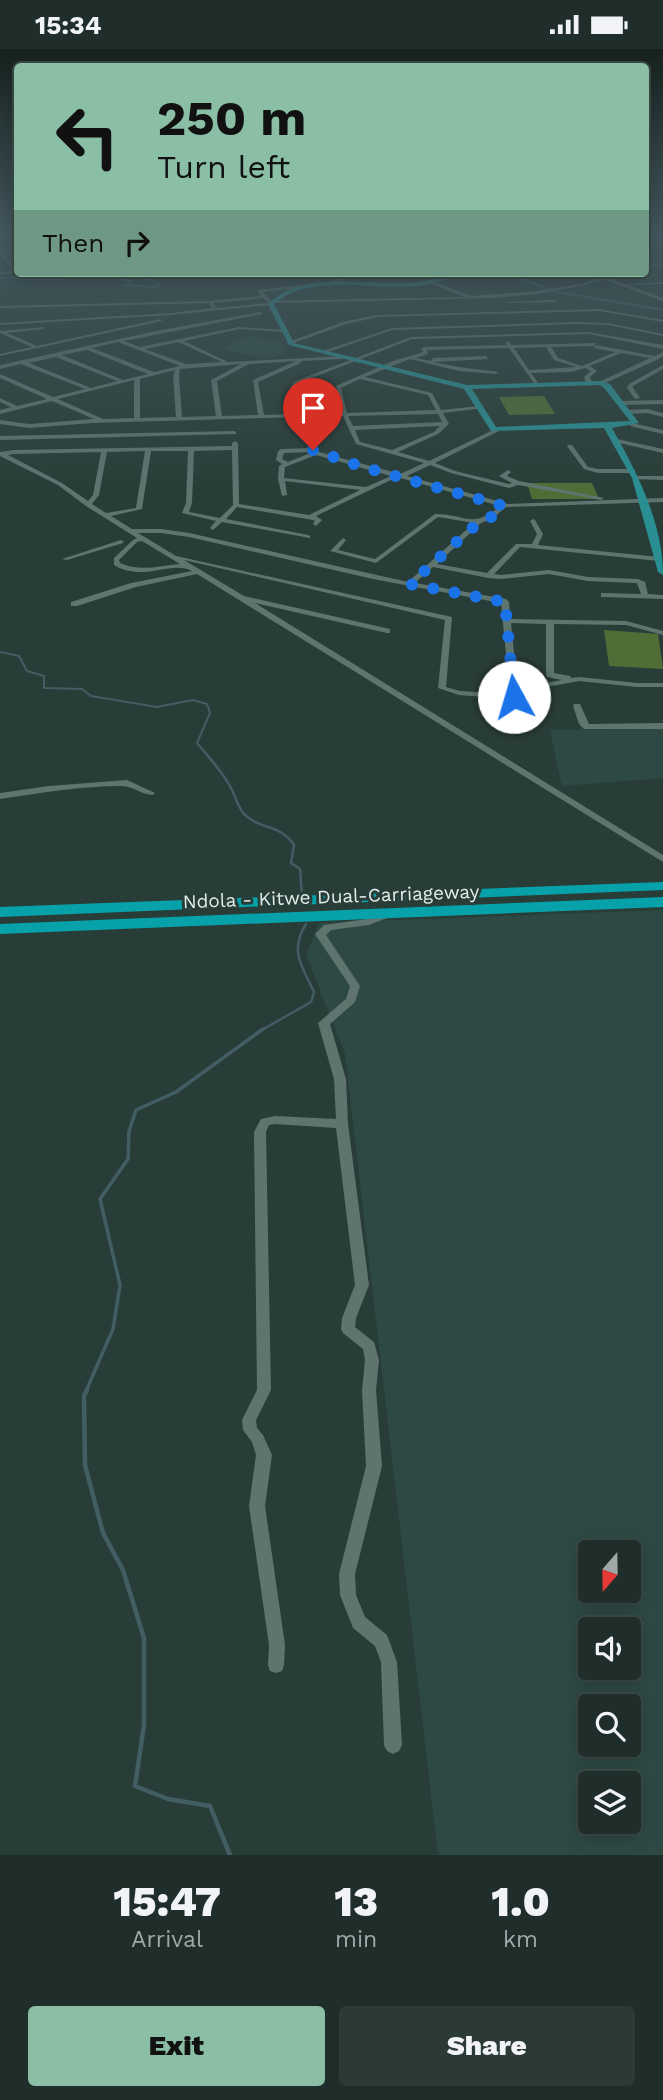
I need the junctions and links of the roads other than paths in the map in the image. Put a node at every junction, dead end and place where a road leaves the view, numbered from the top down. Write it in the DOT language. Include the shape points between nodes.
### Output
graph roads {
  1 [pos="77,319"];
  2 [pos="161,319"];
  3 [pos="211,319"];
  4 [pos="279,319"];
  5 [pos="359,319"];
  6 [pos="490,319"];
  7 [pos="573,319"];
  8 [pos="345,323"];
  9 [pos="576,323"];
  10 [pos="0,324"];
  11 [pos="138,324"];
  12 [pos="494,325"];
  13 [pos="80,326"];
  14 [pos="362,327"];
  15 [pos="411,328"];
  16 [pos="38,329"];
  17 [pos="371,329"];
  18 [pos="89,330"];
  19 [pos="45,331"];
  20 [pos="284,331"];
  21 [pos="381,331"];
  22 [pos="0,332"];
  23 [pos="156,332"];
  24 [pos="96,333"];
  25 [pos="585,333"];
  26 [pos="53,334"];
  27 [pos="502,335"];
  28 [pos="663,335"];
  29 [pos="414,338"];
  30 [pos="66,340"];
  31 [pos="177,340"];
  32 [pos="117,341"];
  33 [pos="289,343"];
  34 [pos="547,345"];
  35 [pos="595,345"];
  36 [pos="510,346"];
  37 [pos="37,347"];
  38 [pos="663,347"];
  39 [pos="87,348"];
  40 [pos="139,349"];
  41 [pos="424,349"];
  42 [pos="622,351"];
  43 [pos="323,352"];
  44 [pos="1,354"];
  45 [pos="663,354"];
  46 [pos="55,355"];
  47 [pos="343,357"];
  48 [pos="606,357"];
  49 [pos="408,358"];
  50 [pos="486,358"];
  51 [pos="654,358"];
  52 [pos="305,359"];
  53 [pos="353,359"];
  54 [pos="663,360"];
  55 [pos="251,361"];
  56 [pos="22,362"];
  57 [pos="429,362"];
  58 [pos="228,363"];
  59 [pos="185,366"];
  60 [pos="383,366"];
  61 [pos="0,367"];
  62 [pos="585,367"];
  63 [pos="663,367"];
  64 [pos="178,368"];
  65 [pos="628,370"];
  66 [pos="496,372"];
  67 [pos="527,372"];
  68 [pos="154,374"];
  69 [pos="648,375"];
  70 [pos="0,376"];
  71 [pos="361,378"];
  72 [pos="662,378"];
  73 [pos="136,379"];
  74 [pos="124,382"];
  75 [pos="589,383"];
  76 [pos="601,383"];
  77 [pos="536,384"];
  78 [pos="467,387"];
  79 [pos="90,390"];
  80 [pos="51,399"];
  81 [pos="0,400"];
  82 [pos="619,401"];
  83 [pos="663,402"];
  84 [pos="17,408"];
  85 [pos="480,408"];
  86 [pos="0,412"];
  87 [pos="441,412"];
  88 [pos="628,412"];
  89 [pos="345,415"];
  90 [pos="663,415"];
  91 [pos="261,416"];
  92 [pos="304,416"];
  93 [pos="219,418"];
  94 [pos="233,418"];
  95 [pos="179,419"];
  96 [pos="137,420"];
  97 [pos="103,421"];
  98 [pos="0,422"];
  99 [pos="446,424"];
  100 [pos="632,425"];
  101 [pos="607,426"];
  102 [pos="351,428"];
  103 [pos="497,430"];
  104 [pos="663,432"];
  105 [pos="234,433"];
  106 [pos="0,439"];
  107 [pos="617,440"];
  108 [pos="570,446"];
  109 [pos="235,448"];
  110 [pos="191,449"];
  111 [pos="148,450"];
  112 [pos="104,451"];
  113 [pos="314,451"];
  114 [pos="663,451"];
  115 [pos="391,453"];
  116 [pos="1,454"];
  117 [pos="286,463"];
  118 [pos="430,463"];
  119 [pos="509,472"];
  120 [pos="635,475"];
  121 [pos="398,477"];
  122 [pos="663,478"];
  123 [pos="281,479"];
  124 [pos="517,482"];
  125 [pos="365,489"];
  126 [pos="284,495"];
  127 [pos="663,500"];
  128 [pos="621,501"];
  129 [pos="642,501"];
  130 [pos="88,505"];
  131 [pos="236,505"];
  132 [pos="504,506"];
  133 [pos="104,515"];
  134 [pos="310,517"];
  135 [pos="222,520"];
  136 [pos="533,521"];
  137 [pos="479,522"];
  138 [pos="316,524"];
  139 [pos="213,528"];
  140 [pos="134,531"];
  141 [pos="308,537"];
  142 [pos="139,539"];
  143 [pos="343,540"];
  144 [pos="121,543"];
  145 [pos="534,547"];
  146 [pos="127,549"];
  147 [pos="173,556"];
  148 [pos="65,559"];
  149 [pos="376,561"];
  150 [pos="186,565"];
  151 [pos="432,565"];
  152 [pos="662,566"];
  153 [pos="197,572"];
  154 [pos="362,573"];
  155 [pos="488,576"];
  156 [pos="410,584"];
  157 [pos="604,595"];
  158 [pos="238,597"];
  159 [pos="645,597"];
  160 [pos="663,597"];
  161 [pos="74,604"];
  162 [pos="507,621"];
  163 [pos="550,621"];
  164 [pos="387,631"];
  165 [pos="663,633"];
  166 [pos="579,679"];
  167 [pos="513,684"];
  168 [pos="663,685"];
  169 [pos="514,697"];
  170 [pos="578,706"];
  171 [pos="516,708"];
  172 [pos="663,726"];
  173 [pos="150,793"];
  174 [pos="0,796"];
  175 [pos="663,859"];
  176 [pos="663,886"];
  177 [pos="663,902"];
  178 [pos="0,912"];
  179 [pos="391,913"];
  180 [pos="0,929"];
  181 [pos="342,1124"];
  182 [pos="276,1665"];
  183 [pos="393,1745"];
  1 -- 10 [label="street"];
  2 -- 11 [label="street"];
  3 -- 23 [label="street"];
  4 -- 20 [label="main road"];
  5 -- 8 [label="street"];
  6 -- 12 [label="street"];
  7 -- 9 [label="street"];
  8 -- 14 [label="street"];
  8 -- 33 [label="street"];
  9 -- 12 [label="street"];
  9 -- 25 [label="street"];
  9 -- 28 [label="street"];
  11 -- 23 [label="street"];
  11 -- 24 [label="street"];
  12 -- 15 [label="street"];
  12 -- 27 [label="street"];
  13 -- 16 [label="street"];
  15 -- 21 [label="street"];
  15 -- 29 [label="street"];
  16 -- 19 [label="street"];
  16 -- 22 [label="street"];
  17 -- 21 [label="street"];
  18 -- 24 [label="street"];
  20 -- 31 [label="street" via="239,328"];
  20 -- 33 [label="main road"];
  21 -- 29 [label="street"];
  21 -- 43 [label="street"];
  22 -- 37 [label="street"];
  23 -- 32 [label="street"];
  24 -- 30 [label="street"];
  24 -- 32 [label="street"];
  25 -- 27 [label="street"];
  25 -- 35 [label="street"];
  25 -- 38 [label="street"];
  26 -- 30 [label="street"];
  27 -- 29 [label="street"];
  27 -- 36 [label="street"];
  29 -- 41 [label="street"];
  29 -- 53 [label="street"];
  30 -- 37 [label="street"];
  31 -- 40 [label="street"];
  31 -- 58 [label="street"];
  32 -- 39 [label="street"];
  32 -- 40 [label="street"];
  33 -- 43 [label="main road"];
  34 -- 35 [label="street"];
  34 -- 36 [label="street"];
  34 -- 62 [label="street" via="556,359"];
  35 -- 42 [label="street"];
  35 -- 48 [label="street"];
  36 -- 41 [label="street"];
  36 -- 67 [label="street"];
  37 -- 44 [label="street"];
  39 -- 46 [label="street"];
  39 -- 68 [label="street"];
  40 -- 59 [label="street"];
  41 -- 49 [label="street" via="426,353"];
  42 -- 48 [label="street"];
  42 -- 51 [label="street"];
  43 -- 47 [label="main road"];
  44 -- 56 [label="street"];
  45 -- 51 [label="street"];
  46 -- 56 [label="street"];
  46 -- 74 [label="street"];
  47 -- 52 [label="street"];
  47 -- 53 [label="main road"];
  48 -- 62 [label="street"];
  49 -- 57 [label="street"];
  49 -- 60 [label="street"];
  50 -- 57 [label="street"];
  51 -- 54 [label="street"];
  51 -- 65 [label="street"];
  52 -- 55 [label="street"];
  52 -- 91 [label="street" via="255,381"];
  53 -- 60 [label="main road"];
  53 -- 92 [label="street" via="295,383"];
  55 -- 58 [label="street"];
  55 -- 93 [label="street" via="214,380"];
  56 -- 61 [label="street"];
  56 -- 79 [label="street"];
  57 -- 66 [label="street"];
  58 -- 59 [label="street"];
  59 -- 64 [label="street"];
  60 -- 71 [label="street"];
  60 -- 78 [label="main road"];
  62 -- 67 [label="street"];
  62 -- 75 [label="street" via="594,370 587,377"];
  63 -- 69 [label="street"];
  64 -- 68 [label="street"];
  64 -- 95 [label="street"];
  65 -- 69 [label="street"];
  65 -- 76 [label="street"];
  67 -- 77 [label="street"];
  68 -- 73 [label="street"];
  69 -- 72 [label="street"];
  69 -- 82 [label="street" via="629,388 637,398"];
  70 -- 80 [label="street"];
  71 -- 87 [label="street" via="430,394"];
  71 -- 89 [label="street" via="338,387"];
  73 -- 74 [label="street"];
  73 -- 96 [label="street"];
  74 -- 79 [label="street"];
  75 -- 76 [label="main road"];
  75 -- 77 [label="main road"];
  76 -- 82 [label="main road"];
  77 -- 78 [label="main road"];
  78 -- 85 [label="main road"];
  79 -- 80 [label="street"];
  80 -- 84 [label="street"];
  80 -- 97 [label="street"];
  81 -- 84 [label="street"];
  82 -- 83 [label="street"];
  82 -- 88 [label="main road"];
  84 -- 86 [label="street"];
  85 -- 87 [label="street"];
  85 -- 103 [label="main road"];
  87 -- 89 [label="street"];
  87 -- 99 [label="street"];
  88 -- 90 [label="street"];
  88 -- 100 [label="main road"];
  89 -- 92 [label="street"];
  89 -- 102 [label="street"];
  91 -- 92 [label="street"];
  91 -- 94 [label="street"];
  92 -- 113 [label="street"];
  93 -- 94 [label="street"];
  93 -- 95 [label="street"];
  94 -- 105 [label="street"];
  95 -- 96 [label="street"];
  96 -- 97 [label="street"];
  97 -- 98 [label="street" via="29,426"];
  99 -- 102 [label="street"];
  99 -- 115 [label="street"];
  100 -- 101 [label="main road"];
  100 -- 104 [label="street"];
  101 -- 103 [label="main road"];
  101 -- 107 [label="main road"];
  102 -- 115 [label="street" via="360,444"];
  103 -- 118 [label="street"];
  105 -- 106 [label="street"];
  105 -- 109 [label="street"];
  107 -- 114 [label="street"];
  107 -- 120 [label="main road"];
  108 -- 120 [label="street" via="585,468"];
  109 -- 110 [label="street"];
  109 -- 131 [label="street"];
  110 -- 111 [label="street"];
  110 -- 135 [label="street" via="185,513"];
  111 -- 112 [label="street"];
  111 -- 133 [label="street" via="139,509"];
  112 -- 116 [label="street"];
  112 -- 130 [label="street" via="96,495"];
  113 -- 117 [label="street"];
  113 -- 117 [label="street" via="281,451 279,460"];
  113 -- 121 [label="street"];
  115 -- 118 [label="street"];
  116 -- 130 [label="street" via="60,484"];
  117 -- 123 [label="street"];
  118 -- 121 [label="street"];
  118 -- 124 [label="street" via="509,486"];
  119 -- 124 [label="street" via="502,476"];
  120 -- 122 [label="street"];
  120 -- 129 [label="main road"];
  121 -- 125 [label="street"];
  121 -- 132 [label="street"];
  123 -- 125 [label="street"];
  123 -- 126 [label="street"];
  124 -- 128 [label="street"];
  125 -- 134 [label="street"];
  127 -- 129 [label="street"];
  128 -- 129 [label="street"];
  128 -- 132 [label="street"];
  129 -- 152 [label="main road"];
  130 -- 133 [label="street"];
  131 -- 134 [label="street"];
  131 -- 135 [label="street"];
  132 -- 137 [label="street"];
  133 -- 140 [label="street"];
  134 -- 138 [label="street" via="318,519"];
  135 -- 139 [label="street"];
  135 -- 141 [label="street"];
  136 -- 145 [label="street" via="540,534"];
  137 -- 149 [label="street" via="437,515"];
  137 -- 151 [label="street"];
  140 -- 142 [label="street"];
  140 -- 154 [label="street" via="211,539"];
  142 -- 144 [label="street"];
  142 -- 146 [label="street"];
  142 -- 147 [label="street"];
  143 -- 149 [label="street" via="334,551"];
  144 -- 146 [label="street"];
  144 -- 148 [label="street"];
  145 -- 152 [label="street"];
  145 -- 155 [label="street" via="516,547"];
  146 -- 150 [label="street" via="116,559 121,567"];
  147 -- 150 [label="street"];
  147 -- 169 [label="street" via="449,619 442,688 459,694"];
  149 -- 154 [label="street"];
  150 -- 153 [label="street"];
  151 -- 155 [label="street"];
  151 -- 156 [label="street"];
  153 -- 158 [label="street"];
  153 -- 161 [label="street"];
  154 -- 156 [label="street"];
  155 -- 159 [label="street" via="549,572 635,580 641,582"];
  156 -- 162 [label="street" via="503,601"];
  157 -- 159 [label="street"];
  158 -- 164 [label="street"];
  158 -- 175 [label="street"];
  159 -- 160 [label="street"];
  162 -- 163 [label="street"];
  162 -- 167 [label="street"];
  163 -- 165 [label="street" via="626,623"];
  163 -- 166 [label="street" via="550,674"];
  166 -- 167 [label="street"];
  166 -- 168 [label="street"];
  167 -- 169 [label="street"];
  169 -- 171 [label="street"];
  170 -- 172 [label="street" via="587,727"];
  173 -- 174 [label="street" via="127,783"];
  176 -- 178 [label="highway, Ndola - Kitwe Dual-Carriageway"];
  177 -- 179 [label="highway, Ndola - Kitwe Dual-Carriageway"];
  179 -- 180 [label="highway, Ndola - Kitwe Dual-Carriageway"];
  179 -- 181 [label="street" via="369,922 328,927 320,934 355,986 351,1000 324,1023 340,1079"];
  181 -- 182 [label="street" via="275,1120 265,1122 260,1132 264,1390 248,1420 264,1455 257,1506"];
  181 -- 183 [label="street" via="362,1285 348,1329 369,1346 372,1360 369,1390 374,1466 347,1574 348,1595 359,1622 381,1641 389,1662"];
}
